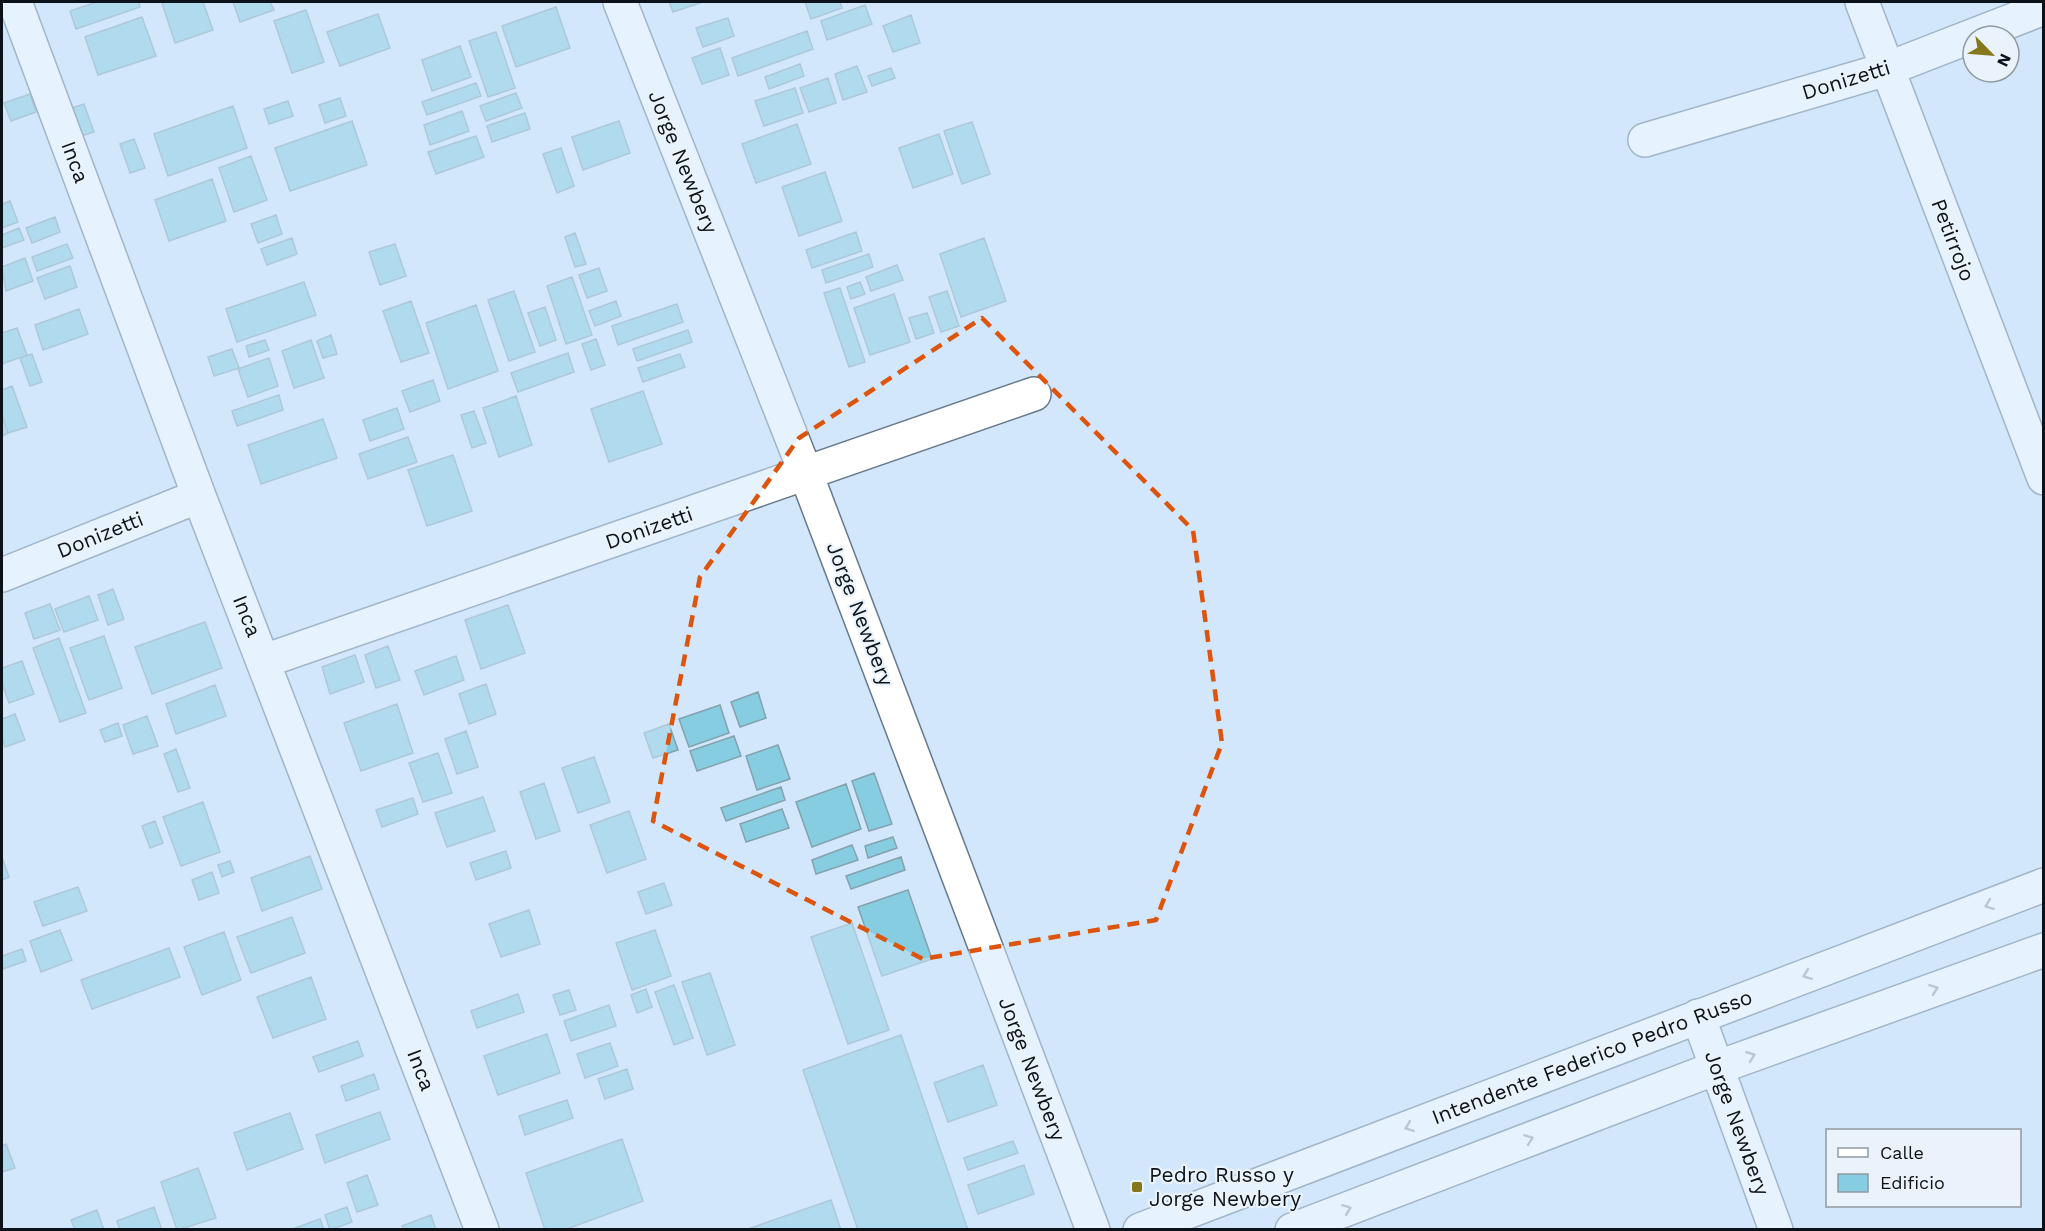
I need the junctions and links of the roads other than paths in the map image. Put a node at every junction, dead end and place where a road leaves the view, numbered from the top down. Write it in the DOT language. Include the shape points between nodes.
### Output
graph roads {
  1 [pos="15,2"];
  2 [pos="620,2"];
  3 [pos="1862,2"];
  4 [pos="2043,8"];
  5 [pos="1887,69"];
  6 [pos="1645,140"];
  7 [pos="1034,394"];
  8 [pos="806,474"];
  9 [pos="2043,478"];
  10 [pos="198,496"];
  11 [pos="2,575"];
  12 [pos="264,661"];
  13 [pos="2043,885"];
  14 [pos="2043,950"];
  15 [pos="1698,1016"];
  16 [pos="1716,1068"];
  17 [pos="482,1230"];
  18 [pos="1093,1230"];
  19 [pos="1140,1230"];
  20 [pos="1292,1230"];
  21 [pos="1776,1230"];
  1 -- 10 [label="street, Inca"];
  2 -- 8 [label="street, Jorge Newbery"];
  3 -- 5 [label="street, Petirrojo"];
  4 -- 5 [label="street, Donizetti"];
  5 -- 6 [label="street, Donizetti"];
  5 -- 9 [label="street, Petirrojo"];
  7 -- 8 [label="street, Donizetti"];
  8 -- 12 [label="street, Donizetti"];
  8 -- 18 [label="street, Jorge Newbery"];
  10 -- 11 [label="street, Donizetti"];
  10 -- 12 [label="street, Inca"];
  12 -- 17 [label="street, Inca"];
  13 -- 15 [label="street, Intendente Federico Pedro Russo, one-way"];
  16 -- 14 [label="street, one-way"];
  15 -- 16 [label="street, Jorge Newbery"];
  15 -- 19 [label="street, Intendente Federico Pedro Russo, one-way"];
  20 -- 16 [label="street, one-way"];
  16 -- 21 [label="street, Jorge Newbery"];
}
